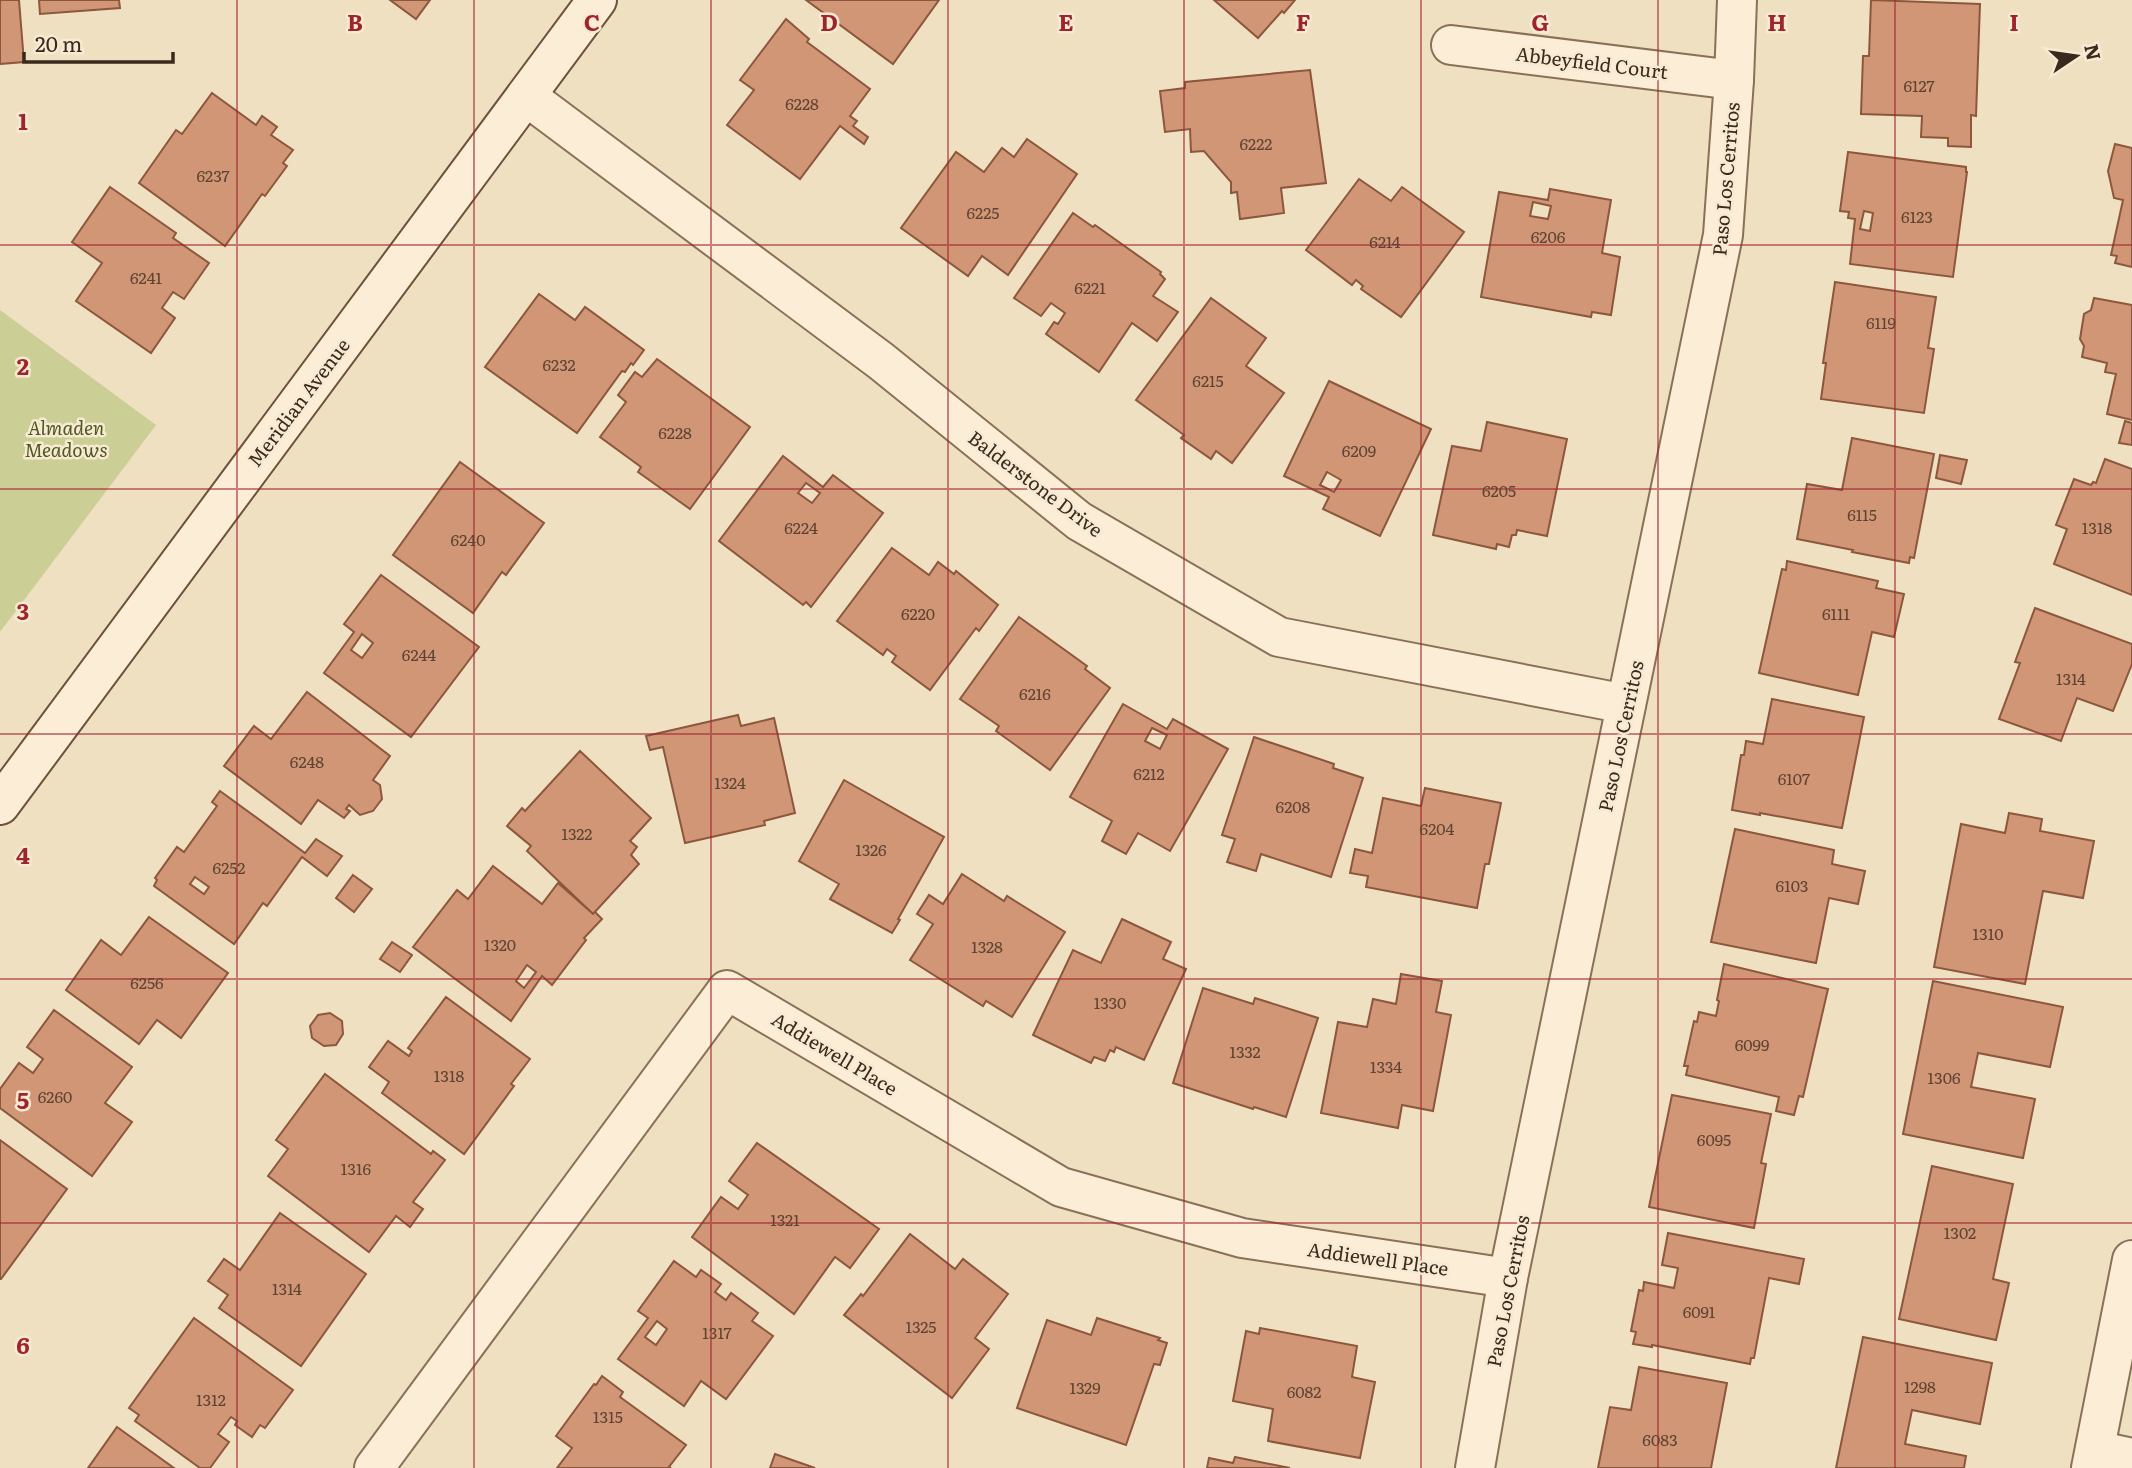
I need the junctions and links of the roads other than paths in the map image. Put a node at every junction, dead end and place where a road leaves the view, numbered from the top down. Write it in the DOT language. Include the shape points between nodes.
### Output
graph roads {
  1 [pos="597,0"];
  2 [pos="1737,0"];
  3 [pos="1451,44"];
  4 [pos="1734,80"];
  5 [pos="526,96"];
  6 [pos="1626,704"];
  7 [pos="0,805"];
  8 [pos="2132,1260"];
  9 [pos="1508,1278"];
  10 [pos="2132,1458"];
  11 [pos="2093,1459"];
  12 [pos="374,1468"];
  13 [pos="1475,1468"];
  1 -- 5 [label="street, Meridian Avenue"];
  2 -- 4 [label="street, Paso Los Cerritos"];
  3 -- 4 [label="street, Abbeyfield Court"];
  4 -- 6 [label="street, Paso Los Cerritos" via="1723,235"];
  5 -- 6 [label="street, Balderstone Drive" via="881,361 1079,521 1279,637"];
  5 -- 7 [label="street, Meridian Avenue"];
  6 -- 9 [label="street, Paso Los Cerritos"];
  8 -- 11 [label="street"];
  9 -- 12 [label="street, Addiewell Place" via="1242,1238 1061,1187 727,990"];
  9 -- 13 [label="street, Paso Los Cerritos"];
  10 -- 11 [label="street"];
}
